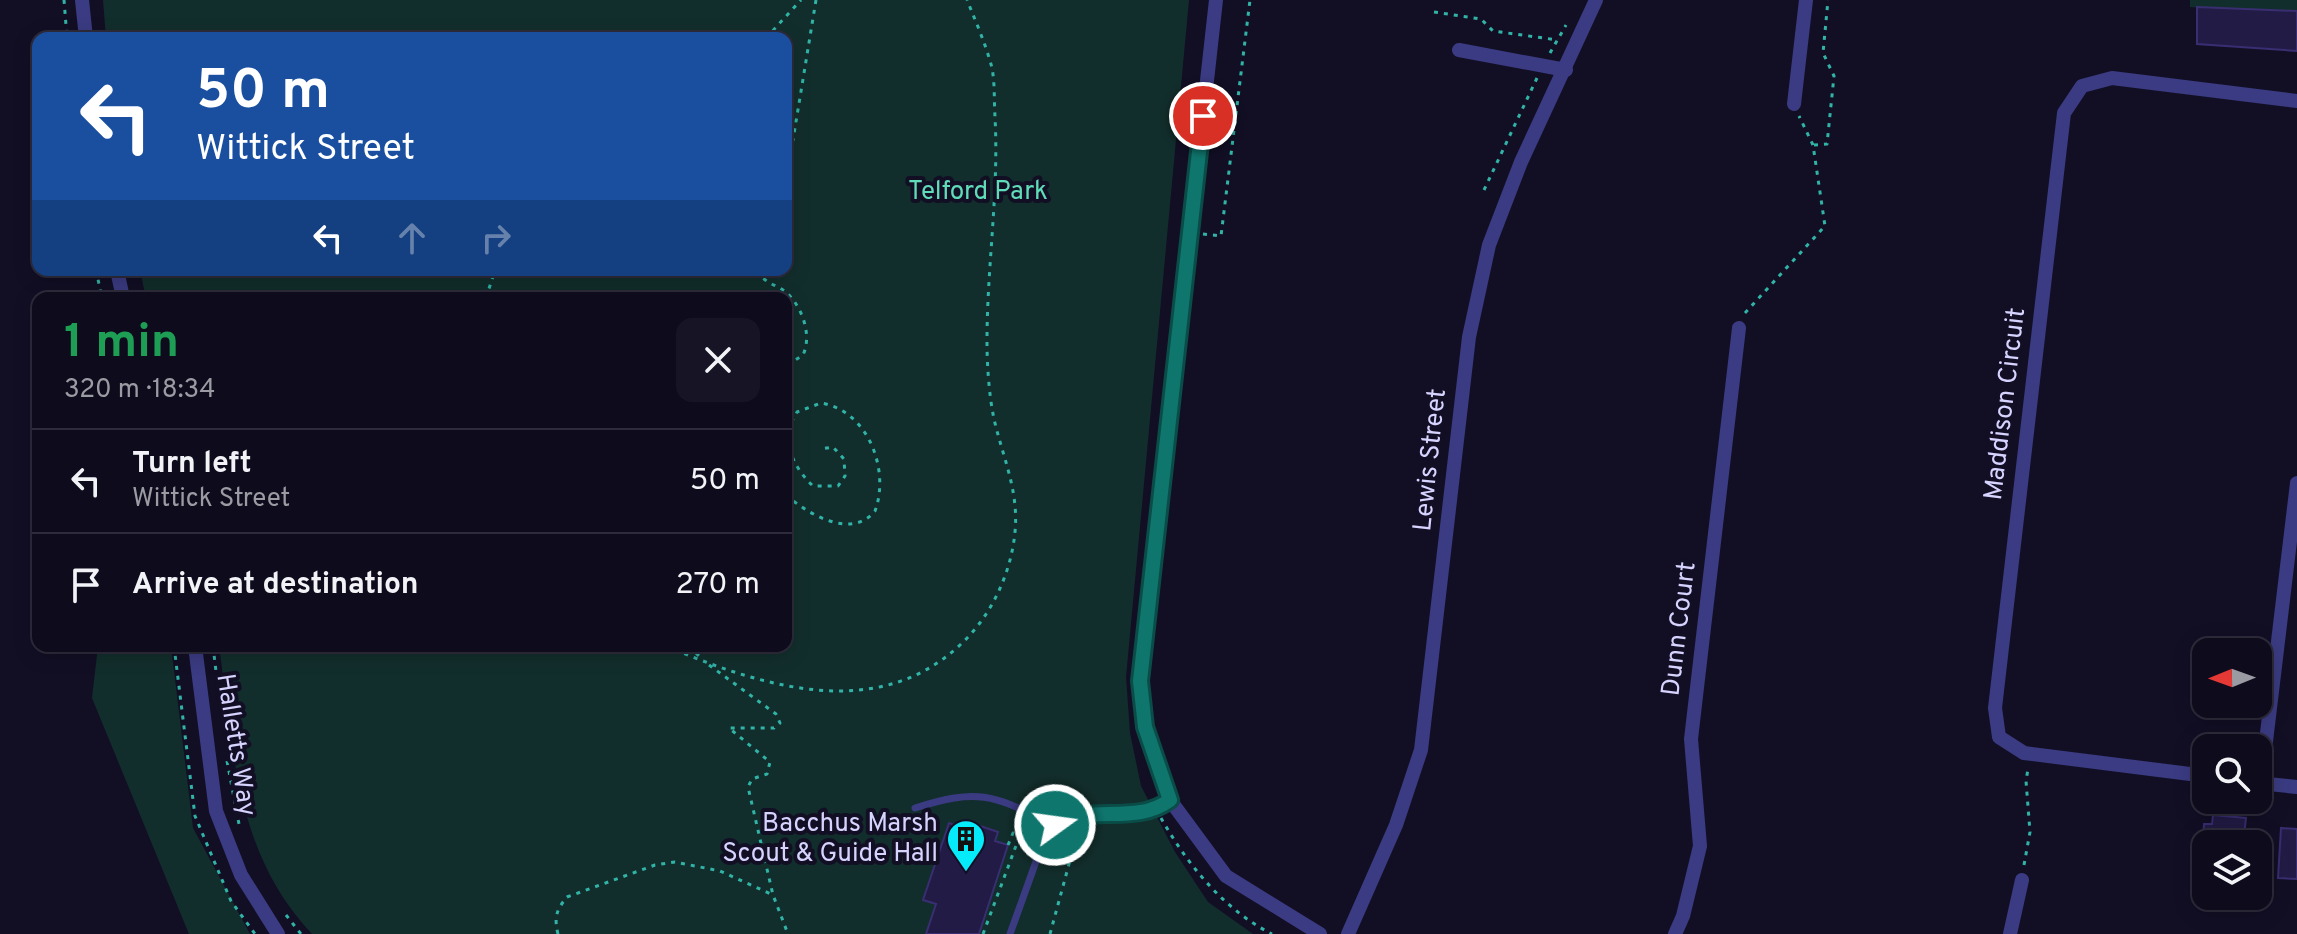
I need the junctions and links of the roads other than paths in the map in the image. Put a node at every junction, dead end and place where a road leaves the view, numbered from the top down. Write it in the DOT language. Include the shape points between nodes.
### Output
graph roads {
  1 [pos="82,0"];
  2 [pos="1216,0"];
  3 [pos="1596,0"];
  4 [pos="1806,0"];
  5 [pos="85,32"];
  6 [pos="1459,50"];
  7 [pos="1566,70"];
  8 [pos="2297,101"];
  9 [pos="1794,104"];
  10 [pos="1739,328"];
  11 [pos="2297,483"];
  12 [pos="196,652"];
  13 [pos="2266,734"];
  14 [pos="2192,774"];
  15 [pos="2272,784"];
  16 [pos="2297,787"];
  17 [pos="1170,800"];
  18 [pos="915,808"];
  19 [pos="1055,825"];
  20 [pos="2022,880"];
  21 [pos="278,934"];
  22 [pos="1010,934"];
  23 [pos="1320,934"];
  24 [pos="1348,934"];
  25 [pos="1675,934"];
  26 [pos="2010,934"];
  1 -- 5 [label="street"];
  2 -- 17 [label="street" via="1140,681 1145,727"];
  3 -- 7 [label="street, Lewis Street"];
  4 -- 9 [label="street"];
  6 -- 7 [label="street"];
  7 -- 24 [label="street, Lewis Street" via="1521,162 1489,245 1469,337 1421,750 1396,825"];
  8 -- 14 [label="street, Maddison Circuit" via="2112,78 2082,86 2064,113 1995,708 1999,737 2032,754"];
  10 -- 25 [label="street, Dunn Court" via="1691,739 1700,846"];
  11 -- 13 [label="street"];
  12 -- 21 [label="street, Halletts Way" via="216,811 241,875"];
  15 -- 16 [label="street"];
  17 -- 19 [label="lane" via="1145,814 1079,816"];
  17 -- 23 [label="street" via="1226,876"];
  18 -- 19 [label="lane" via="976,794"];
  19 -- 22 [label="lane" via="1043,842"];
  20 -- 26 [label="street"];
}
